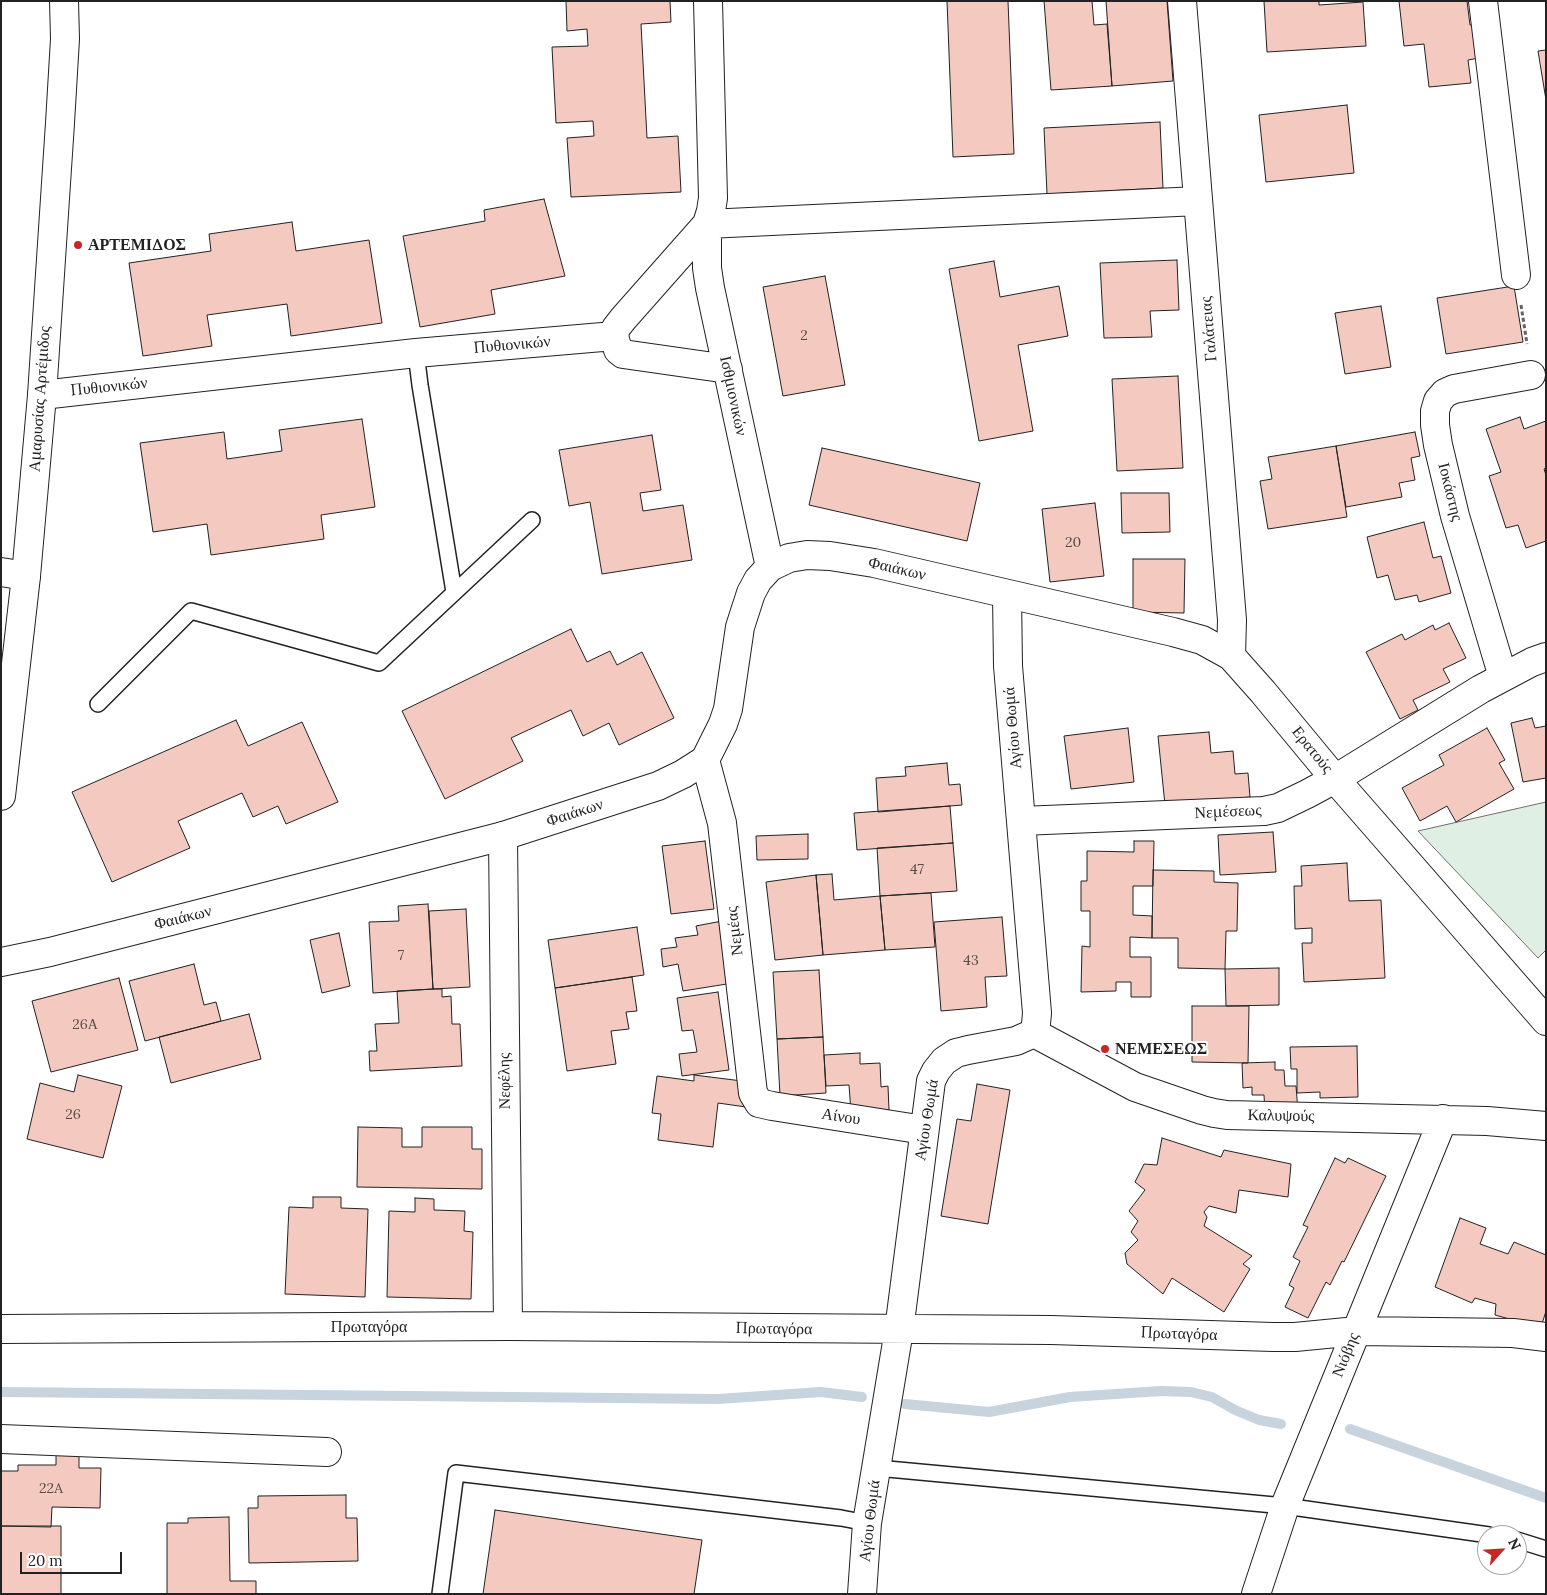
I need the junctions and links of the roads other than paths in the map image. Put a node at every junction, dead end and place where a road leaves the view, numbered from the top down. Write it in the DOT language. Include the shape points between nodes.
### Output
graph roads {
  1 [pos="64,1"];
  2 [pos="708,1"];
  3 [pos="1182,1"];
  4 [pos="1483,1"];
  5 [pos="1198,201"];
  6 [pos="707,224"];
  7 [pos="1516,275"];
  8 [pos="614,336"];
  9 [pos="416,353"];
  10 [pos="728,369"];
  11 [pos="1531,375"];
  12 [pos="42,395"];
  13 [pos="532,520"];
  14 [pos="770,566"];
  15 [pos="14,574"];
  16 [pos="454,592"];
  17 [pos="1007,595"];
  18 [pos="1231,656"];
  19 [pos="1546,657"];
  20 [pos="1503,677"];
  21 [pos="98,704"];
  22 [pos="706,760"];
  23 [pos="1335,779"];
  24 [pos="1,796"];
  25 [pos="1021,821"];
  26 [pos="503,836"];
  27 [pos="1,962"];
  28 [pos="1546,1021"];
  29 [pos="1034,1033"];
  30 [pos="759,1103"];
  31 [pos="1443,1119"];
  32 [pos="1546,1126"];
  33 [pos="924,1130"];
  34 [pos="508,1326"];
  35 [pos="1,1329"];
  36 [pos="899,1330"];
  37 [pos="1356,1331"];
  38 [pos="1546,1337"];
  39 [pos="1,1439"];
  40 [pos="327,1452"];
  41 [pos="877,1468"];
  42 [pos="1285,1506"];
  43 [pos="867,1523"];
  44 [pos="1477,1533"];
  45 [pos="1527,1543"];
  46 [pos="1546,1550"];
  47 [pos="440,1594"];
  48 [pos="862,1594"];
  49 [pos="1256,1594"];
  1 -- 12 [label="street, Αμαρυσίας Αρτέμιδος" via="65,39"];
  2 -- 6 [label="street" via="713,198"];
  3 -- 5 [label="street, Γαλάτειας"];
  4 -- 7 [label="street"];
  5 -- 6 [label="street"];
  5 -- 18 [label="street, Γαλάτειας" via="1232,620"];
  6 -- 8 [label="street" via="623,319"];
  6 -- 10 [label="street, Ισθμιονικών" via="707,268"];
  8 -- 9 [label="street, Πυθιονικών"];
  8 -- 10 [label="street" via="618,350 623,354"];
  9 -- 12 [label="street, Πυθιονικών"];
  9 -- 16 [label="lane"];
  10 -- 14 [label="street, Ισθμιονικών"];
  11 -- 20 [label="street, Ιοκάστης" via="1454,389 1438,401 1435,411 1438,445 1455,516"];
  12 -- 15 [label="street, Αμαρυσίας Αρτέμιδος"];
  13 -- 16 [label="lane"];
  14 -- 17 [label="street, Φαιάκων" via="789,558 830,556 874,563"];
  14 -- 22 [label="street" via="751,593 740,627 728,709"];
  15 -- 24 [label="street, Αμαρυσίας Αρτέμιδος"];
  16 -- 21 [label="lane" via="380,663 191,610"];
  17 -- 18 [label="street, Ερατούς" via="1173,632 1202,640"];
  17 -- 25 [label="street, Αγίου Θωμά" via="1008,666"];
  18 -- 23 [label="street, Ερατούς"];
  19 -- 20 [label="street, Νεμέσεως"];
  20 -- 23 [label="street, Νεμέσεως"];
  22 -- 26 [label="street, Φαιάκων" via="658,786"];
  22 -- 30 [label="street, Νεμέας" via="722,823 753,1093"];
  23 -- 25 [label="street, Νεμέσεως" via="1278,808 1264,811"];
  23 -- 28 [label="street, Ερατούς"];
  25 -- 29 [label="street, Αγίου Θωμά" via="1037,1013"];
  26 -- 27 [label="street, Φαιάκων"];
  26 -- 34 [label="street, Νεφέλης"];
  29 -- 31 [label="street, Καλυψούς" via="1134,1087 1208,1112"];
  29 -- 33 [label="street, Αγίου Θωμά" via="1016,1041 956,1053 944,1061 931,1081"];
  30 -- 33 [label="street, Αίνου"];
  31 -- 32 [label="street, Καλυψούς"];
  31 -- 37 [label="street, Νιόβης"];
  33 -- 36 [label="street, Αγίου Θωμά"];
  34 -- 35 [label="street, Πρωταγόρα"];
  34 -- 36 [label="street, Πρωταγόρα"];
  36 -- 37 [label="street, Πρωταγόρα" via="1108,1331 1273,1337"];
  36 -- 41 [label="street, Αγίου Θωμά"];
  37 -- 38 [label="street, Πρωταγόρα" via="1513,1333"];
  37 -- 42 [label="street, Νιόβης"];
  39 -- 40 [label="street"];
  41 -- 42 [label="lane"];
  41 -- 43 [label="street, Αγίου Θωμά"];
  42 -- 44 [label="lane"];
  42 -- 49 [label="street, Νιόβης"];
  43 -- 47 [label="lane" via="456,1473"];
  43 -- 48 [label="street, Αγίου Θωμά"];
  45 -- 46 [label="lane"];
}
